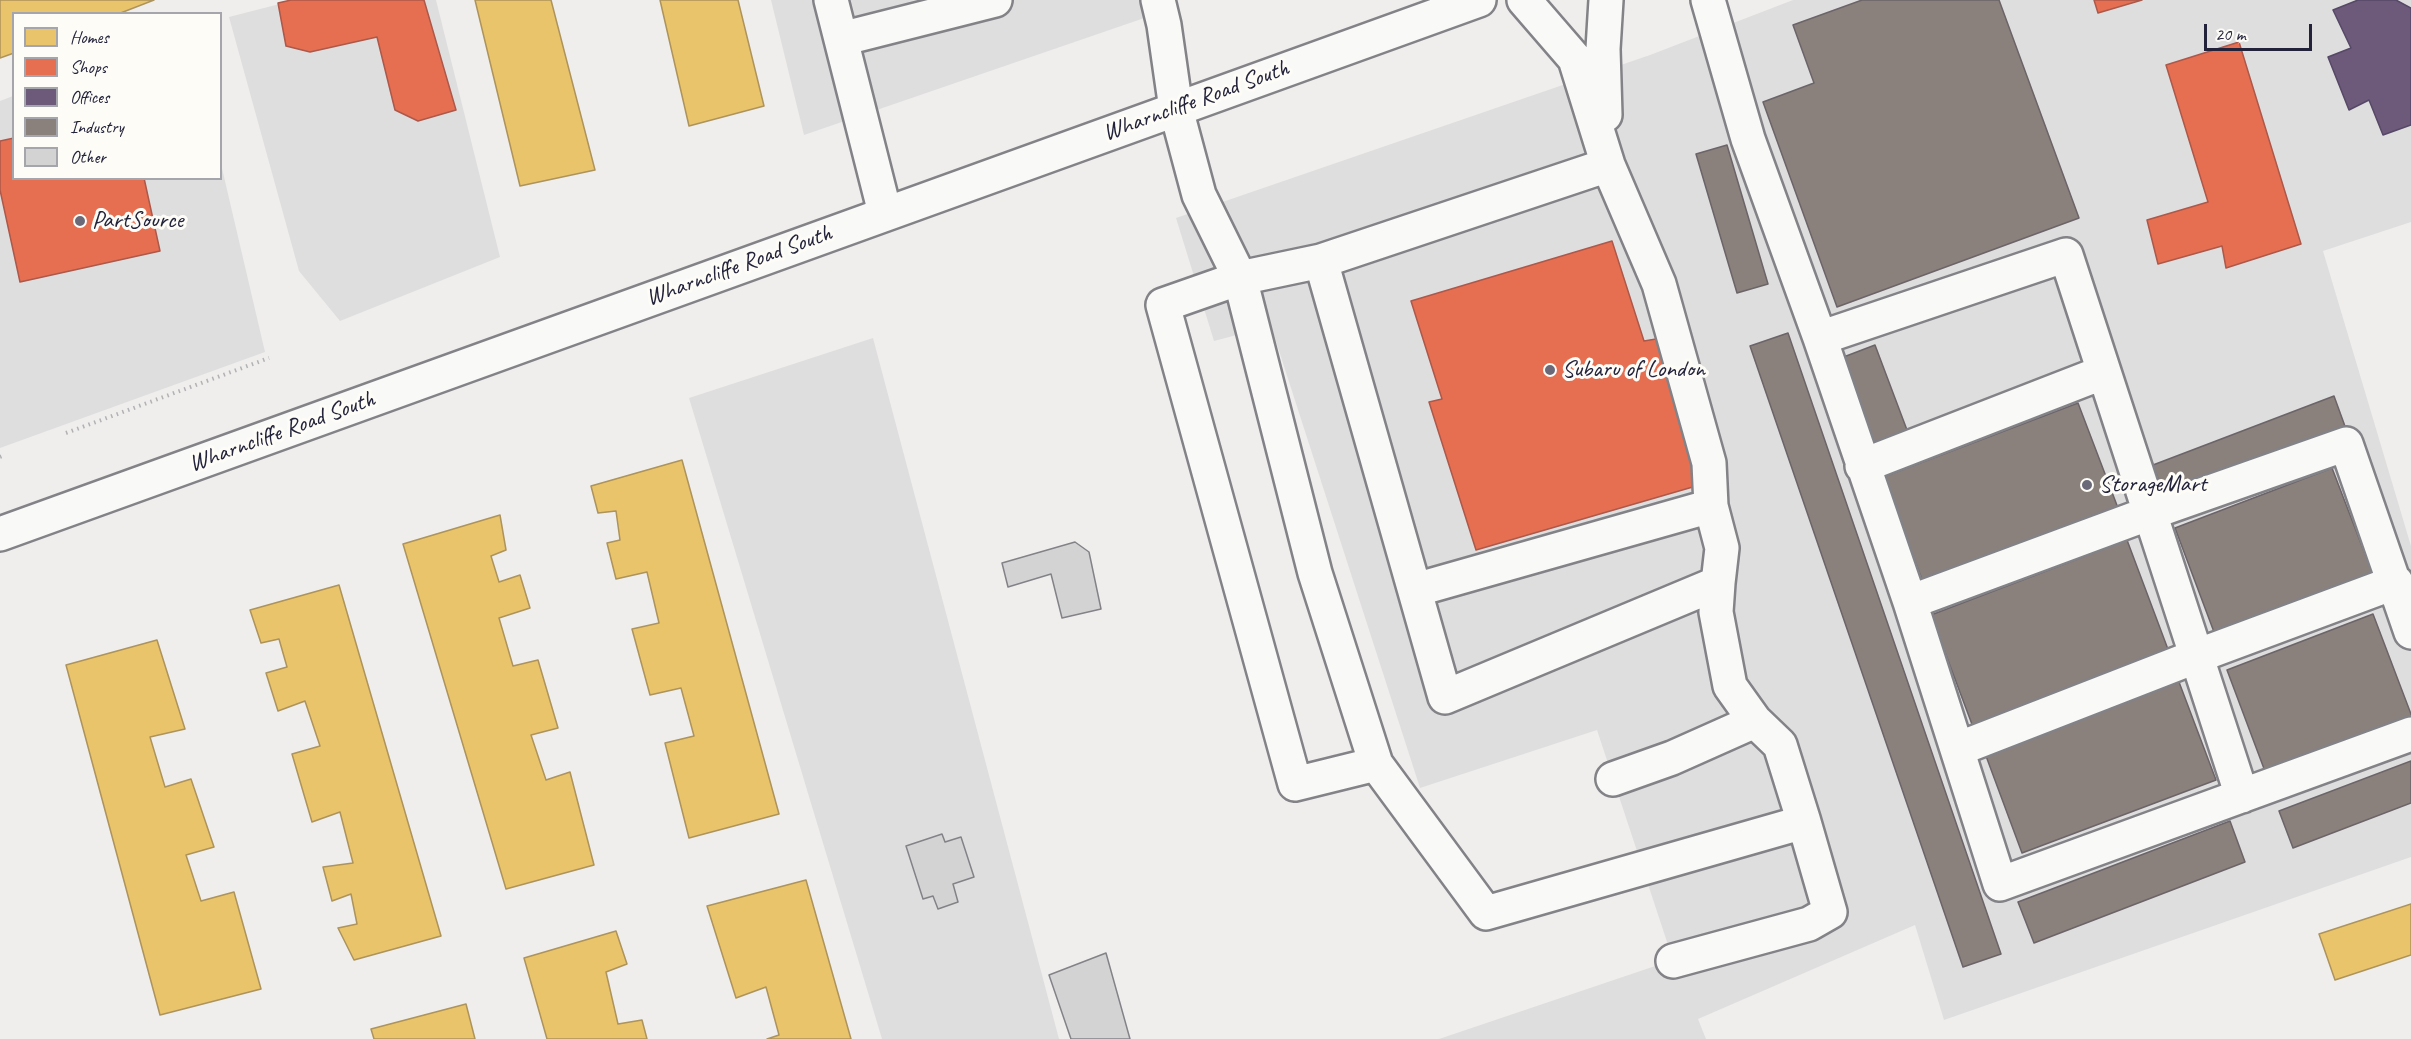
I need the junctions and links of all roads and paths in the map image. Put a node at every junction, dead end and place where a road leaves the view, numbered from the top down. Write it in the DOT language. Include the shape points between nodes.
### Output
graph roads {
  1 [pos="831,0"];
  2 [pos="995,0"];
  3 [pos="1158,0"];
  4 [pos="1479,0"];
  5 [pos="1524,0"];
  6 [pos="1606,0"];
  7 [pos="1708,0"];
  8 [pos="841,39"];
  9 [pos="1176,109"];
  10 [pos="1608,165"];
  11 [pos="885,213"];
  12 [pos="1321,261"];
  13 [pos="1240,278"];
  14 [pos="1820,338"];
  15 [pos="269,358"];
  16 [pos="2104,372"];
  17 [pos="66,433"];
  18 [pos="1862,465"];
  19 [pos="1711,506"];
  20 [pos="2150,513"];
  21 [pos="0,534"];
  22 [pos="2396,582"];
  23 [pos="1718,583"];
  24 [pos="1415,591"];
  25 [pos="1910,602"];
  26 [pos="2411,632"];
  27 [pos="2197,656"];
  28 [pos="1755,721"];
  29 [pos="2411,734"];
  30 [pos="1958,749"];
  31 [pos="1376,764"];
  32 [pos="1612,779"];
  33 [pos="2242,796"];
  34 [pos="1804,822"];
  35 [pos="1673,961"];
  1 -- 8 [label="main road"];
  2 -- 8 [label="main road"];
  3 -- 9 [label="main road"];
  4 -- 9 [label="main road, Wharncliffe Road South"];
  5 -- 10 [label="main road" via="1575,59"];
  6 -- 10 [label="main road" via="1603,49"];
  7 -- 14 [label="main road" via="1748,140"];
  8 -- 11 [label="main road"];
  9 -- 11 [label="main road, Wharncliffe Road South"];
  9 -- 13 [label="main road" via="1199,195"];
  10 -- 12 [label="main road"];
  10 -- 19 [label="main road" via="1659,284 1709,463"];
  11 -- 21 [label="main road, Wharncliffe Road South"];
  12 -- 13 [label="main road"];
  12 -- 24 [label="main road"];
  13 -- 31 [label="main road" via="1315,573"];
  13 -- 31 [label="main road" via="1163,304 1295,784"];
  14 -- 16 [label="main road" via="2066,255"];
  14 -- 18 [label="main road"];
  15 -- 17 [label="path"];
  16 -- 18 [label="main road"];
  16 -- 20 [label="main road"];
  18 -- 25 [label="main road"];
  19 -- 23 [label="main road" via="1722,548"];
  19 -- 24 [label="main road"];
  20 -- 22 [label="main road" via="2346,444"];
  20 -- 25 [label="main road"];
  20 -- 27 [label="main road"];
  22 -- 26 [label="main road"];
  22 -- 27 [label="main road"];
  23 -- 24 [label="main road" via="1445,697"];
  23 -- 28 [label="main road" via="1716,612 1730,686"];
  25 -- 30 [label="main road"];
  27 -- 30 [label="main road"];
  27 -- 33 [label="main road"];
  28 -- 32 [label="main road" via="1672,758"];
  28 -- 34 [label="main road" via="1780,745"];
  29 -- 33 [label="main road"];
  30 -- 33 [label="main road" via="2000,884"];
  31 -- 34 [label="main road" via="1486,913"];
  34 -- 35 [label="main road" via="1830,912 1809,924"];
}
